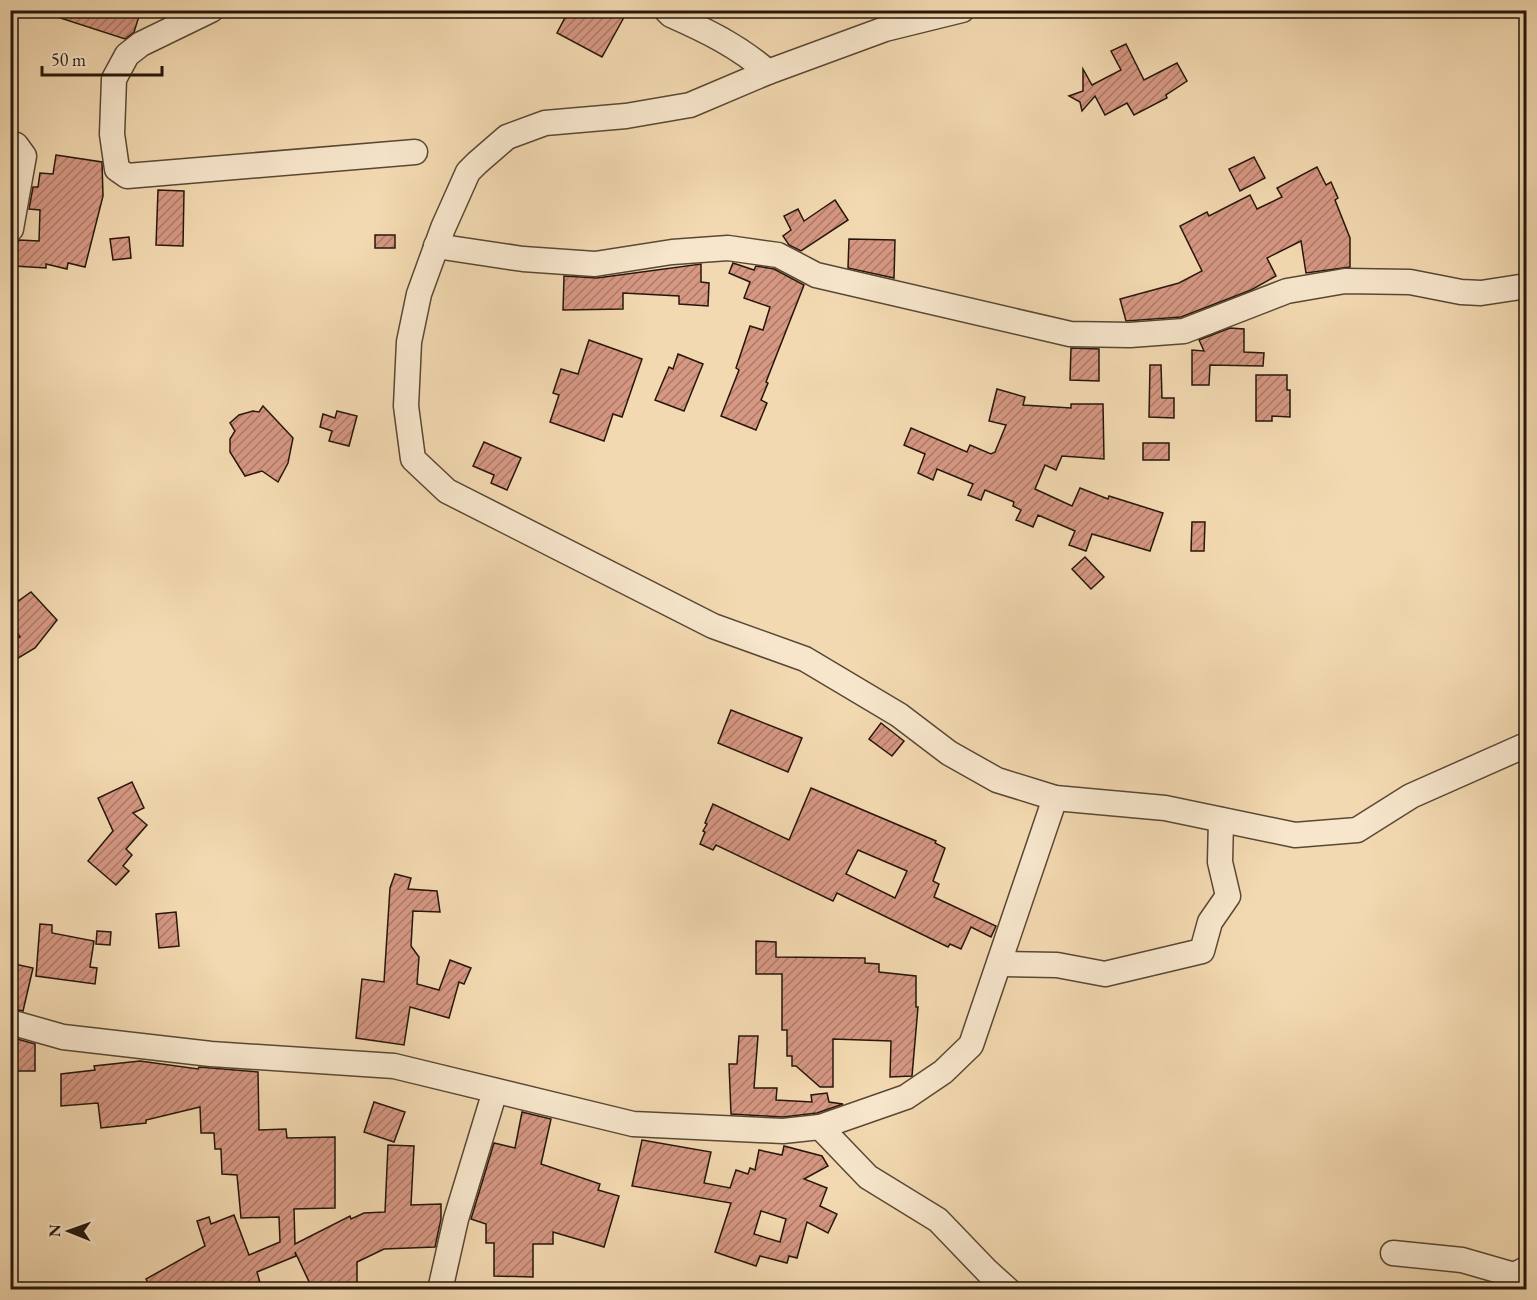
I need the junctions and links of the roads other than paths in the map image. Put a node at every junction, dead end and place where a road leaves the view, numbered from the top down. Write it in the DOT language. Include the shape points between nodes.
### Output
graph roads {
  1 [pos="211,10"];
  2 [pos="666,10"];
  3 [pos="962,10"];
  4 [pos="768,72"];
  5 [pos="10,145"];
  6 [pos="415,152"];
  7 [pos="11,229"];
  8 [pos="436,246"];
  9 [pos="1527,286"];
  10 [pos="1527,745"];
  11 [pos="1055,798"];
  12 [pos="1221,820"];
  13 [pos="1000,964"];
  14 [pos="10,1022"];
  15 [pos="495,1091"];
  16 [pos="820,1127"];
  17 [pos="1393,1253"];
  18 [pos="977,1261"];
  19 [pos="1520,1278"];
  20 [pos="440,1290"];
  21 [pos="980,1290"];
  22 [pos="1008,1290"];
  1 -- 6 [label="street" via="141,44 127,55 114,79 111,134 117,170 127,176"];
  2 -- 4 [label="street" via="743,50"];
  3 -- 4 [label="street" via="885,29"];
  4 -- 8 [label="street" via="690,105 626,116 545,123 507,137 468,172"];
  5 -- 7 [label="street" via="16,145 24,156"];
  8 -- 9 [label="street" via="523,259 595,264 728,248 778,255 816,276 1070,334 1184,331 1287,291 1346,281 1410,282 1481,293"];
  8 -- 11 [label="street" via="419,294 409,342 406,406 413,459 447,491 713,626 805,659 997,780"];
  10 -- 12 [label="street" via="1411,796 1357,830 1295,836"];
  11 -- 12 [label="street" via="1165,808"];
  11 -- 13 [label="street"];
  12 -- 13 [label="street" via="1220,861 1228,896 1210,922 1202,951 1105,974 1057,965"];
  13 -- 16 [label="street" via="971,1045 943,1072 906,1097"];
  14 -- 15 [label="street" via="74,1038 212,1054 394,1066"];
  15 -- 16 [label="street" via="633,1124 783,1131"];
  15 -- 20 [label="street" via="456,1219"];
  16 -- 18 [label="street" via="868,1177 938,1220"];
  17 -- 19 [label="street" via="1462,1260"];
  18 -- 21 [label="street"];
  18 -- 22 [label="street"];
}
